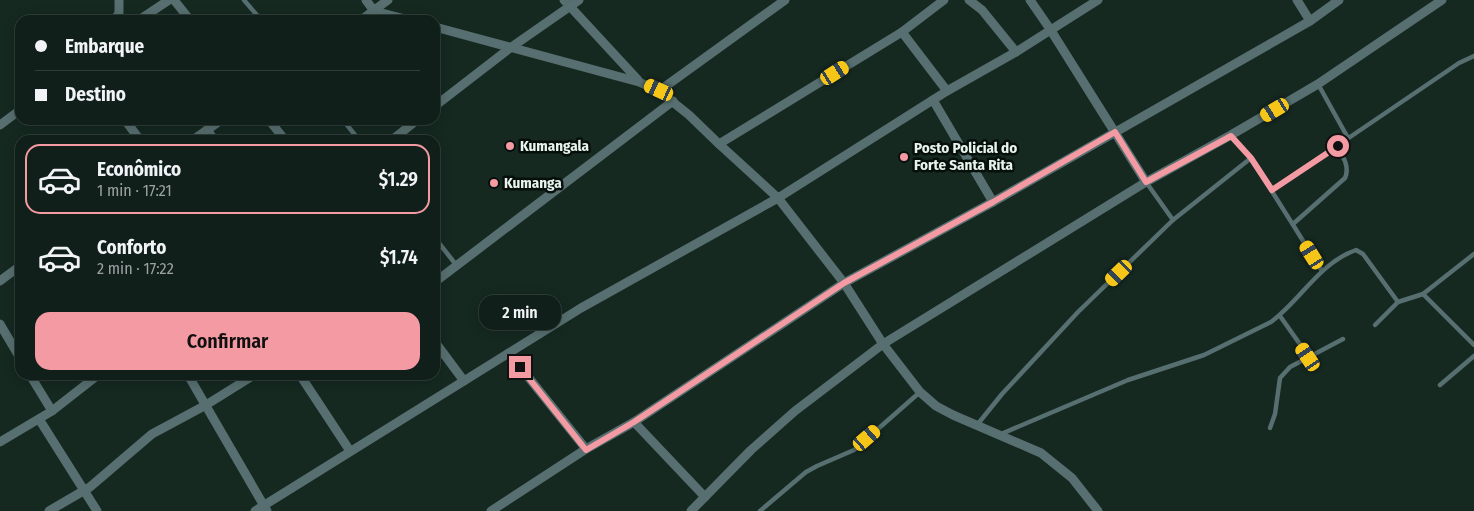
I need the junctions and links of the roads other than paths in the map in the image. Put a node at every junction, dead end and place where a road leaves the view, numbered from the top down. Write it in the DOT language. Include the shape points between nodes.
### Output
graph roads {
  1 [pos="119,0"];
  2 [pos="168,0"];
  3 [pos="174,0"];
  4 [pos="244,0"];
  5 [pos="366,0"];
  6 [pos="388,0"];
  7 [pos="579,0"];
  8 [pos="785,0"];
  9 [pos="944,0"];
  10 [pos="969,0"];
  11 [pos="1030,0"];
  12 [pos="1098,0"];
  13 [pos="1297,0"];
  14 [pos="1339,0"];
  15 [pos="1442,0"];
  16 [pos="567,3"];
  17 [pos="374,10"];
  18 [pos="118,15"];
  19 [pos="146,15"];
  20 [pos="186,15"];
  21 [pos="257,15"];
  22 [pos="368,15"];
  23 [pos="392,15"];
  24 [pos="1310,21"];
  25 [pos="440,28"];
  26 [pos="1050,29"];
  27 [pos="902,32"];
  28 [pos="510,48"];
  29 [pos="1016,52"];
  30 [pos="1474,56"];
  31 [pos="639,82"];
  32 [pos="1318,84"];
  33 [pos="659,90"];
  34 [pos="947,91"];
  35 [pos="933,100"];
  36 [pos="440,102"];
  37 [pos="674,102"];
  38 [pos="15,114"];
  39 [pos="0,125"];
  40 [pos="206,125"];
  41 [pos="214,125"];
  42 [pos="273,125"];
  43 [pos="347,125"];
  44 [pos="411,125"];
  45 [pos="209,129"];
  46 [pos="1115,132"];
  47 [pos="200,135"];
  48 [pos="213,135"];
  49 [pos="281,135"];
  50 [pos="355,135"];
  51 [pos="398,135"];
  52 [pos="1231,136"];
  53 [pos="1348,138"];
  54 [pos="718,144"];
  55 [pos="1338,146"];
  56 [pos="1251,158"];
  57 [pos="1146,182"];
  58 [pos="1272,190"];
  59 [pos="778,198"];
  60 [pos="993,202"];
  61 [pos="1173,220"];
  62 [pos="1293,224"];
  63 [pos="440,244"];
  64 [pos="1474,254"];
  65 [pos="457,266"];
  66 [pos="15,270"];
  67 [pos="1322,271"];
  68 [pos="440,278"];
  69 [pos="0,281"];
  70 [pos="844,283"];
  71 [pos="1423,294"];
  72 [pos="1398,302"];
  73 [pos="1280,316"];
  74 [pos="0,324"];
  75 [pos="1374,326"];
  76 [pos="1343,339"];
  77 [pos="883,344"];
  78 [pos="1474,345"];
  79 [pos="440,349"];
  80 [pos="15,350"];
  81 [pos="509,353"];
  82 [pos="1474,356"];
  83 [pos="1308,357"];
  84 [pos="33,380"];
  85 [pos="92,380"];
  86 [pos="191,380"];
  87 [pos="246,380"];
  88 [pos="303,380"];
  89 [pos="464,381"];
  90 [pos="1440,385"];
  91 [pos="920,392"];
  92 [pos="206,405"];
  93 [pos="52,411"];
  94 [pos="38,419"];
  95 [pos="634,422"];
  96 [pos="977,426"];
  97 [pos="1270,428"];
  98 [pos="1000,434"];
  99 [pos="0,442"];
  100 [pos="586,450"];
  101 [pos="350,451"];
  102 [pos="83,491"];
  103 [pos="705,497"];
  104 [pos="265,508"];
  105 [pos="49,511"];
  106 [pos="97,511"];
  107 [pos="255,511"];
  108 [pos="491,511"];
  109 [pos="691,511"];
  110 [pos="760,511"];
  111 [pos="1098,511"];
  1 -- 18 [label="street"];
  2 -- 19 [label="street"];
  3 -- 20 [label="street"];
  4 -- 21 [label="lane"];
  5 -- 17 [label="street"];
  6 -- 17 [label="street"];
  7 -- 16 [label="street"];
  8 -- 33 [label="street"];
  9 -- 27 [label="street"];
  10 -- 29 [label="street" via="982,10"];
  11 -- 26 [label="street"];
  12 -- 26 [label="street"];
  13 -- 24 [label="street"];
  14 -- 24 [label="street"];
  15 -- 32 [label="street"];
  16 -- 28 [label="street"];
  16 -- 31 [label="street"];
  17 -- 22 [label="street"];
  17 -- 23 [label="street"];
  24 -- 46 [label="street"];
  25 -- 28 [label="street"];
  26 -- 29 [label="street"];
  26 -- 46 [label="street"];
  27 -- 34 [label="street"];
  27 -- 54 [label="street"];
  28 -- 31 [label="street"];
  28 -- 36 [label="street"];
  29 -- 34 [label="street"];
  30 -- 53 [label="lane"];
  31 -- 33 [label="street"];
  32 -- 52 [label="street"];
  32 -- 53 [label="lane"];
  33 -- 37 [label="street"];
  34 -- 35 [label="street"];
  35 -- 59 [label="street"];
  35 -- 60 [label="street"];
  37 -- 54 [label="street"];
  37 -- 65 [label="street"];
  38 -- 39 [label="street"];
  40 -- 45 [label="lane"];
  41 -- 45 [label="street"];
  42 -- 49 [label="street"];
  43 -- 50 [label="lane"];
  44 -- 51 [label="street"];
  45 -- 47 [label="street"];
  45 -- 48 [label="lane"];
  46 -- 57 [label="street"];
  46 -- 60 [label="street"];
  52 -- 56 [label="lane"];
  52 -- 57 [label="street"];
  53 -- 55 [label="lane"];
  54 -- 59 [label="street"];
  55 -- 58 [label="lane"];
  55 -- 62 [label="lane" via="1347,173"];
  56 -- 58 [label="lane"];
  56 -- 61 [label="lane"];
  57 -- 61 [label="lane"];
  57 -- 77 [label="street"];
  58 -- 62 [label="lane"];
  59 -- 70 [label="street"];
  59 -- 81 [label="street" via="581,308"];
  60 -- 70 [label="street"];
  61 -- 96 [label="lane" via="1078,312 1002,394"];
  62 -- 67 [label="lane"];
  63 -- 65 [label="lane"];
  64 -- 71 [label="lane"];
  65 -- 68 [label="street"];
  66 -- 69 [label="street"];
  67 -- 72 [label="lane" via="1352,251 1360,251"];
  67 -- 73 [label="lane"];
  70 -- 77 [label="street"];
  70 -- 95 [label="street"];
  71 -- 72 [label="lane"];
  71 -- 78 [label="lane"];
  72 -- 75 [label="lane"];
  73 -- 83 [label="lane"];
  73 -- 98 [label="lane" via="1204,355 1128,380"];
  74 -- 80 [label="street"];
  76 -- 83 [label="lane"];
  77 -- 91 [label="street"];
  77 -- 103 [label="street" via="795,411"];
  79 -- 89 [label="street"];
  81 -- 89 [label="street"];
  81 -- 100 [label="street"];
  82 -- 90 [label="lane"];
  83 -- 97 [label="lane" via="1290,367 1280,378"];
  84 -- 93 [label="street"];
  85 -- 93 [label="street"];
  86 -- 92 [label="street"];
  87 -- 92 [label="street"];
  88 -- 101 [label="street"];
  89 -- 101 [label="street"];
  91 -- 96 [label="street" via="936,406"];
  91 -- 110 [label="lane" via="854,450 806,472"];
  92 -- 102 [label="street" via="152,434"];
  92 -- 104 [label="street"];
  93 -- 94 [label="street"];
  94 -- 99 [label="street"];
  94 -- 102 [label="street"];
  95 -- 100 [label="street"];
  95 -- 103 [label="street"];
  96 -- 98 [label="street"];
  98 -- 111 [label="street" via="1041,453 1058,466"];
  100 -- 108 [label="street"];
  101 -- 104 [label="street"];
  102 -- 105 [label="street"];
  102 -- 106 [label="street"];
  103 -- 109 [label="street"];
  104 -- 107 [label="street"];
}
